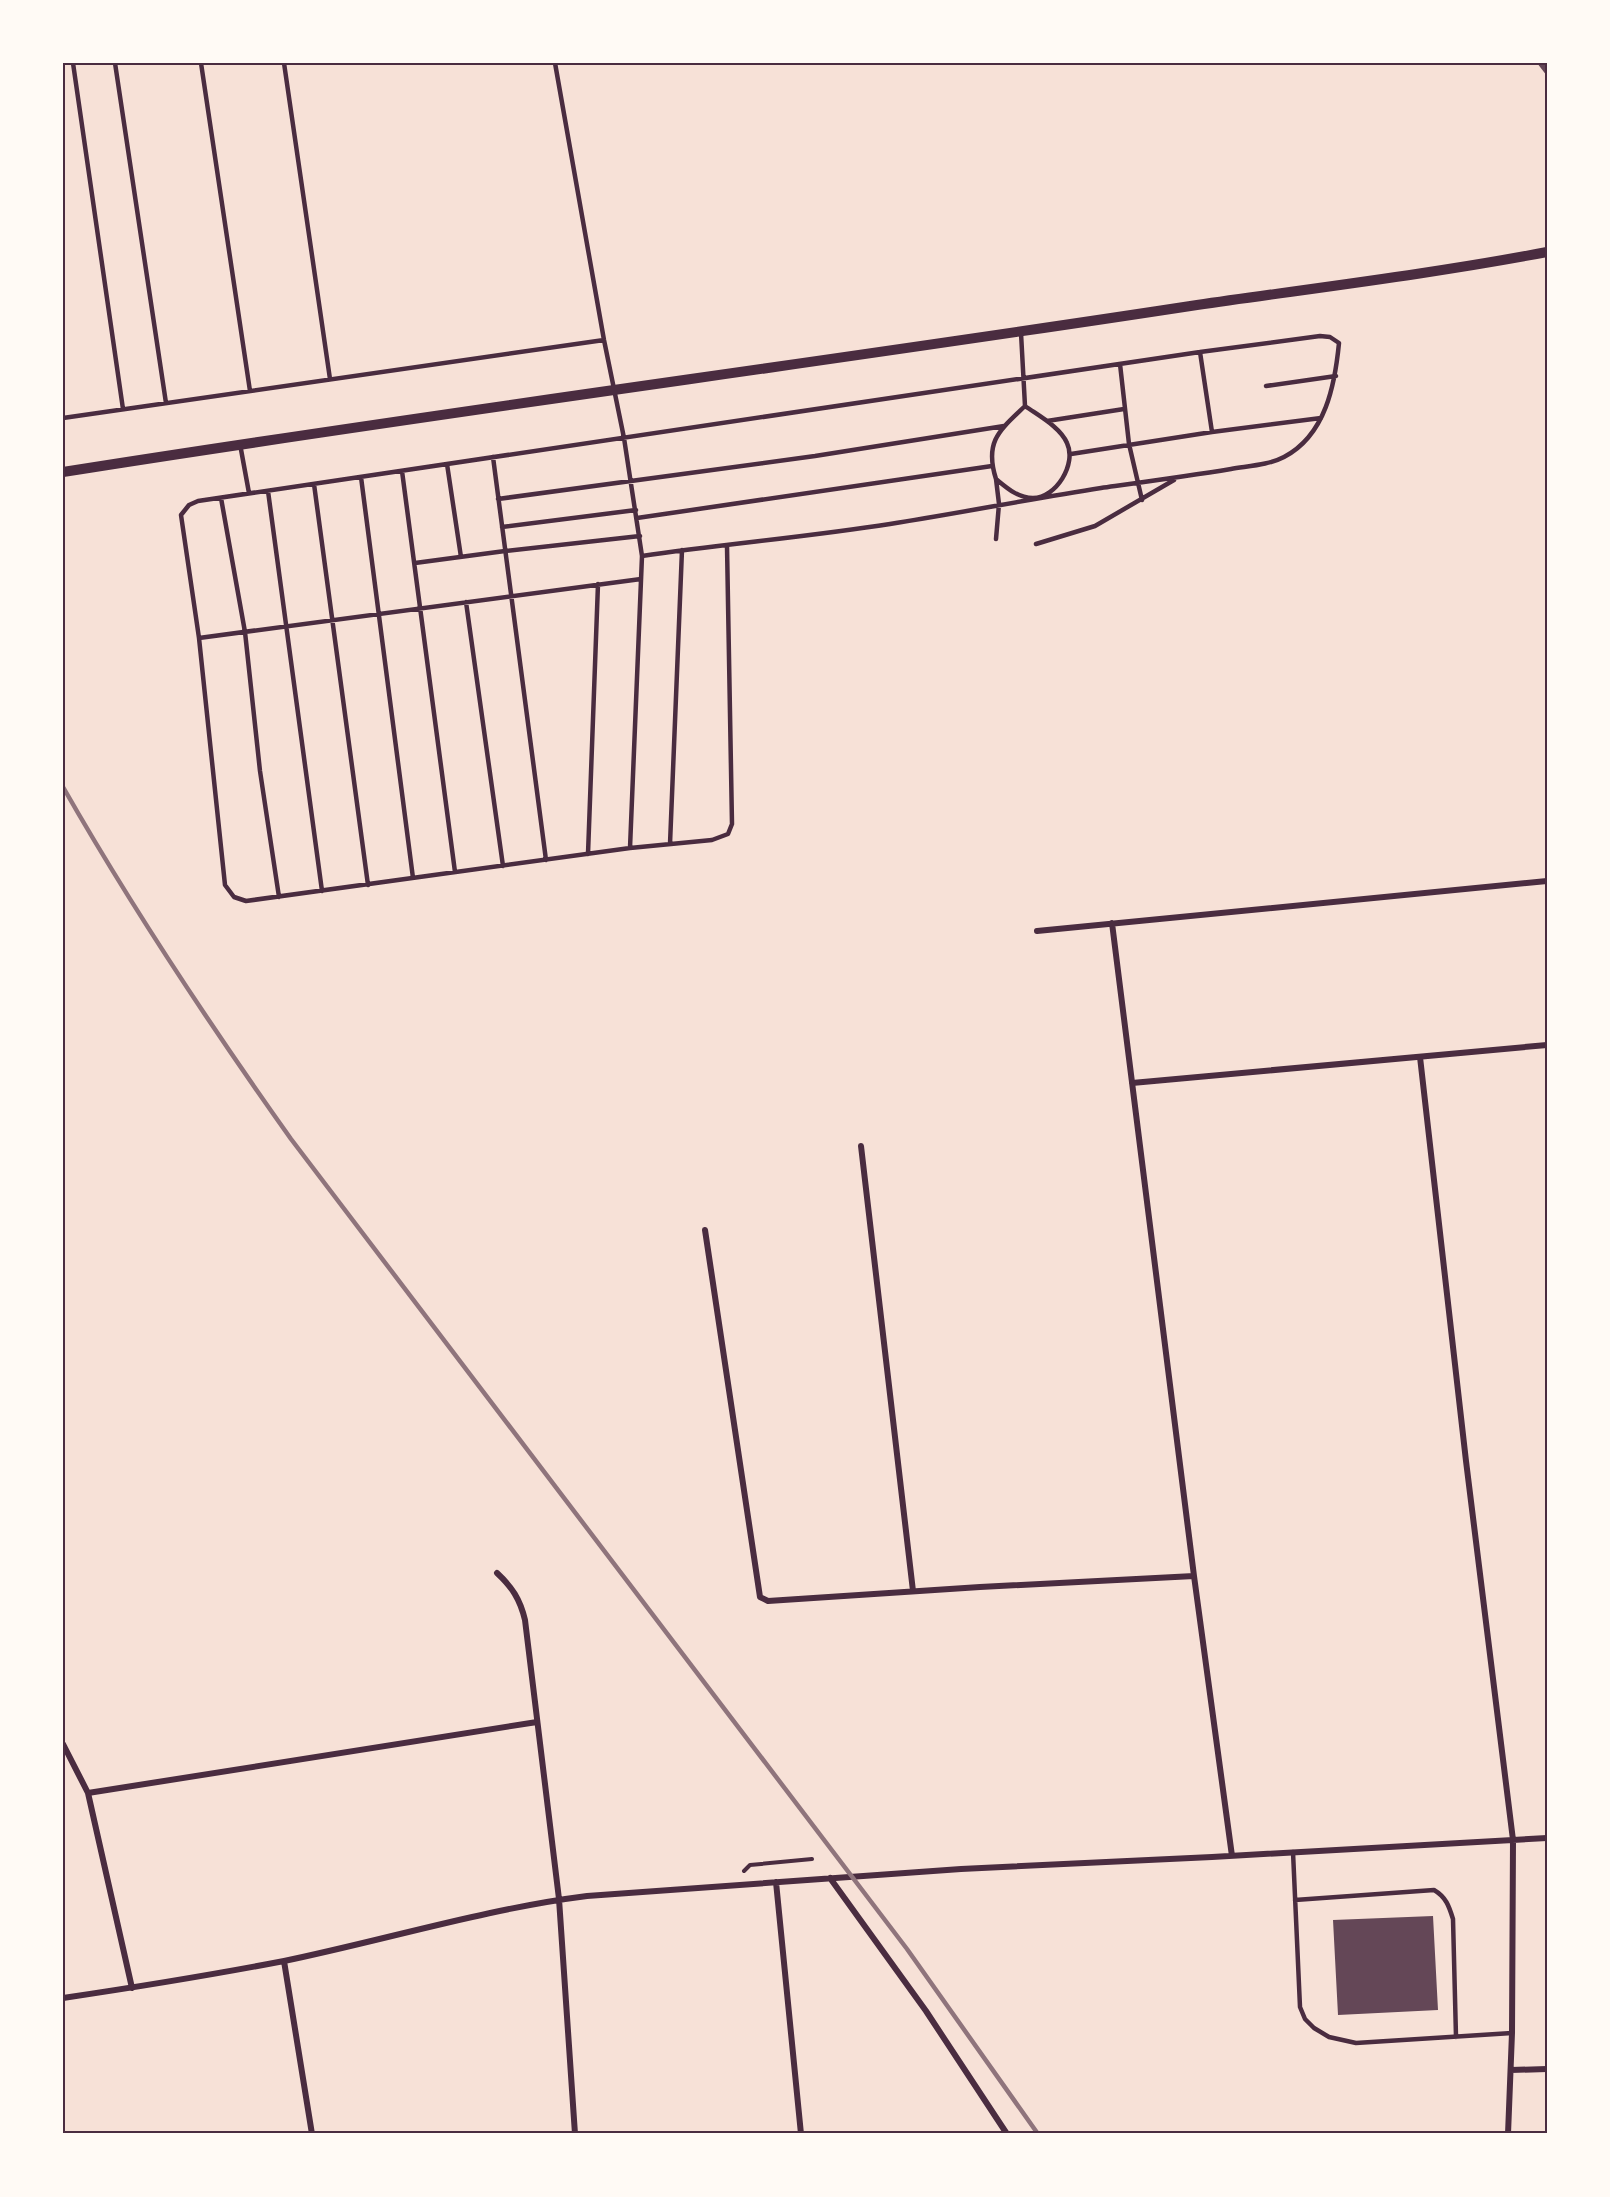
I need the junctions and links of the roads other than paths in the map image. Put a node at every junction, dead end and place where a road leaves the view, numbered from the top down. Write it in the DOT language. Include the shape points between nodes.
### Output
graph roads {
  1 [pos="73,63"];
  2 [pos="115,63"];
  3 [pos="201,63"];
  4 [pos="284,63"];
  5 [pos="555,63"];
  6 [pos="1547,252"];
  7 [pos="1021,333"];
  8 [pos="604,340"];
  9 [pos="1200,352"];
  10 [pos="1120,364"];
  11 [pos="1336,375"];
  12 [pos="1025,378"];
  13 [pos="330,379"];
  14 [pos="1266,386"];
  15 [pos="614,390"];
  16 [pos="250,391"];
  17 [pos="166,403"];
  18 [pos="1025,406"];
  19 [pos="123,409"];
  20 [pos="1124,409"];
  21 [pos="63,418"];
  22 [pos="1322,418"];
  23 [pos="1047,422"];
  24 [pos="1004,426"];
  25 [pos="1212,432"];
  26 [pos="624,438"];
  27 [pos="240,444"];
  28 [pos="1130,444"];
  29 [pos="1071,454"];
  30 [pos="493,457"];
  31 [pos="447,464"];
  32 [pos="992,466"];
  33 [pos="402,471"];
  34 [pos="63,472"];
  35 [pos="361,477"];
  36 [pos="1176,478"];
  37 [pos="996,479"];
  38 [pos="631,481"];
  39 [pos="1137,483"];
  40 [pos="314,484"];
  41 [pos="268,490"];
  42 [pos="249,493"];
  43 [pos="221,498"];
  44 [pos="1035,498"];
  45 [pos="498,499"];
  46 [pos="1142,500"];
  47 [pos="999,504"];
  48 [pos="636,510"];
  49 [pos="637,518"];
  50 [pos="502,527"];
  51 [pos="640,536"];
  52 [pos="996,539"];
  53 [pos="1036,544"];
  54 [pos="727,546"];
  55 [pos="505,550"];
  56 [pos="682,550"];
  57 [pos="642,556"];
  58 [pos="461,557"];
  59 [pos="415,563"];
  60 [pos="641,579"];
  61 [pos="598,584"];
  62 [pos="511,596"];
  63 [pos="466,602"];
  64 [pos="421,608"];
  65 [pos="379,614"];
  66 [pos="332,620"];
  67 [pos="285,626"];
  68 [pos="245,632"];
  69 [pos="199,638"];
  70 [pos="670,844"];
  71 [pos="630,848"];
  72 [pos="588,854"];
  73 [pos="546,860"];
  74 [pos="503,866"];
  75 [pos="455,872"];
  76 [pos="413,878"];
  77 [pos="1547,881"];
  78 [pos="368,885"];
  79 [pos="322,891"];
  80 [pos="279,897"];
  81 [pos="1112,923"];
  82 [pos="1038,931"];
  83 [pos="1547,1045"];
  84 [pos="1420,1057"];
  85 [pos="1132,1083"];
  86 [pos="861,1146"];
  87 [pos="705,1230"];
  88 [pos="497,1573"];
  89 [pos="1194,1576"];
  90 [pos="913,1591"];
  91 [pos="537,1722"];
  92 [pos="63,1744"];
  93 [pos="88,1793"];
  94 [pos="1547,1838"];
  95 [pos="1513,1840"];
  96 [pos="1293,1852"];
  97 [pos="1232,1856"];
  98 [pos="831,1878"];
  99 [pos="776,1882"];
  100 [pos="559,1899"];
  101 [pos="1295,1900"];
  102 [pos="284,1961"];
  103 [pos="132,1988"];
  104 [pos="63,1998"];
  105 [pos="1512,2033"];
  106 [pos="1456,2037"];
  107 [pos="1547,2069"];
  108 [pos="1511,2070"];
  109 [pos="312,2134"];
  110 [pos="575,2134"];
  111 [pos="801,2134"];
  112 [pos="1007,2134"];
  113 [pos="1508,2134"];
  1 -- 19 [label="lane"];
  2 -- 17 [label="lane"];
  3 -- 16 [label="lane"];
  4 -- 13 [label="lane"];
  5 -- 8 [label="lane"];
  6 -- 7 [label="street"];
  7 -- 12 [label="lane"];
  7 -- 15 [label="street"];
  8 -- 13 [label="lane"];
  8 -- 15 [label="lane"];
  9 -- 10 [label="lane"];
  9 -- 11 [label="lane" via="1330,337 1339,343"];
  9 -- 25 [label="lane"];
  10 -- 12 [label="lane"];
  10 -- 20 [label="lane"];
  11 -- 14 [label="lane"];
  11 -- 22 [label="lane"];
  12 -- 18 [label="lane"];
  12 -- 26 [label="lane"];
  13 -- 16 [label="lane"];
  15 -- 26 [label="lane"];
  15 -- 27 [label="street"];
  16 -- 17 [label="lane"];
  17 -- 19 [label="lane"];
  18 -- 23 [label="lane"];
  18 -- 24 [label="lane"];
  19 -- 21 [label="lane"];
  20 -- 23 [label="lane"];
  20 -- 28 [label="lane"];
  22 -- 25 [label="lane"];
  22 -- 36 [label="lane" via="1308,438 1284,457"];
  23 -- 29 [label="lane" via="1067,441"];
  24 -- 32 [label="lane" via="994,440"];
  24 -- 38 [label="lane"];
  25 -- 28 [label="lane"];
  26 -- 30 [label="lane"];
  26 -- 38 [label="lane"];
  27 -- 34 [label="street"];
  27 -- 42 [label="lane"];
  28 -- 29 [label="lane"];
  28 -- 39 [label="lane"];
  29 -- 44 [label="lane" via="1061,480"];
  30 -- 31 [label="lane"];
  30 -- 45 [label="lane"];
  31 -- 33 [label="lane"];
  31 -- 58 [label="lane"];
  32 -- 37 [label="lane"];
  32 -- 49 [label="lane"];
  33 -- 35 [label="lane"];
  33 -- 59 [label="lane"];
  35 -- 40 [label="lane"];
  35 -- 65 [label="lane"];
  36 -- 39 [label="lane"];
  36 -- 46 [label="lane"];
  37 -- 44 [label="lane" via="1020,496"];
  37 -- 47 [label="lane"];
  38 -- 45 [label="lane"];
  38 -- 48 [label="lane"];
  39 -- 44 [label="lane"];
  39 -- 46 [label="lane"];
  40 -- 41 [label="lane"];
  40 -- 66 [label="lane"];
  41 -- 42 [label="lane"];
  41 -- 67 [label="lane"];
  42 -- 43 [label="lane"];
  43 -- 68 [label="lane"];
  43 -- 69 [label="lane" via="198,501 181,515"];
  44 -- 47 [label="lane"];
  45 -- 50 [label="lane"];
  46 -- 53 [label="lane" via="1095,526"];
  47 -- 52 [label="lane"];
  47 -- 54 [label="lane" via="891,524"];
  48 -- 49 [label="lane"];
  48 -- 50 [label="lane"];
  49 -- 51 [label="lane"];
  50 -- 55 [label="lane"];
  51 -- 55 [label="lane"];
  51 -- 57 [label="lane"];
  54 -- 56 [label="lane"];
  54 -- 70 [label="lane" via="732,824 728,834 721,837"];
  55 -- 58 [label="lane"];
  55 -- 62 [label="lane"];
  56 -- 57 [label="lane"];
  56 -- 70 [label="lane"];
  57 -- 60 [label="lane"];
  58 -- 59 [label="lane"];
  59 -- 64 [label="lane"];
  60 -- 61 [label="lane"];
  60 -- 71 [label="lane"];
  61 -- 62 [label="lane"];
  61 -- 72 [label="lane"];
  62 -- 63 [label="lane"];
  62 -- 73 [label="lane"];
  63 -- 64 [label="lane"];
  63 -- 74 [label="lane"];
  64 -- 65 [label="lane"];
  64 -- 75 [label="lane"];
  65 -- 66 [label="lane"];
  65 -- 76 [label="lane"];
  66 -- 67 [label="lane"];
  66 -- 78 [label="lane"];
  67 -- 68 [label="lane"];
  67 -- 79 [label="lane"];
  68 -- 69 [label="lane"];
  68 -- 80 [label="lane"];
  69 -- 80 [label="lane" via="225,885 234,897 246,901"];
  70 -- 71 [label="lane"];
  71 -- 72 [label="lane"];
  72 -- 73 [label="lane"];
  73 -- 74 [label="lane"];
  74 -- 75 [label="lane"];
  75 -- 76 [label="lane"];
  76 -- 78 [label="lane"];
  77 -- 81 [label="street"];
  78 -- 79 [label="lane"];
  79 -- 80 [label="lane"];
  81 -- 82 [label="street"];
  81 -- 85 [label="street"];
  83 -- 84 [label="street"];
  84 -- 85 [label="street"];
  84 -- 95 [label="street"];
  85 -- 89 [label="street"];
  86 -- 90 [label="street"];
  87 -- 90 [label="street" via="760,1597 768,1601"];
  88 -- 91 [label="street" via="521,1603"];
  89 -- 90 [label="street"];
  89 -- 97 [label="street"];
  91 -- 93 [label="street"];
  91 -- 100 [label="street"];
  92 -- 93 [label="street"];
  93 -- 103 [label="street"];
  94 -- 95 [label="street"];
  95 -- 96 [label="street"];
  95 -- 105 [label="street"];
  96 -- 97 [label="street"];
  96 -- 101 [label="lane"];
  97 -- 98 [label="street"];
  98 -- 99 [label="street"];
  98 -- 112 [label="street"];
  99 -- 100 [label="street"];
  99 -- 111 [label="street"];
  100 -- 102 [label="street"];
  100 -- 110 [label="street"];
  101 -- 106 [label="lane" via="1300,2007 1314,2028 1329,2037 1356,2043"];
  101 -- 106 [label="lane" via="1434,1890 1442,1895 1454,1919"];
  102 -- 103 [label="street"];
  102 -- 109 [label="street"];
  103 -- 104 [label="street"];
  105 -- 106 [label="lane"];
  105 -- 108 [label="street"];
  107 -- 108 [label="street"];
  108 -- 113 [label="street"];
}
